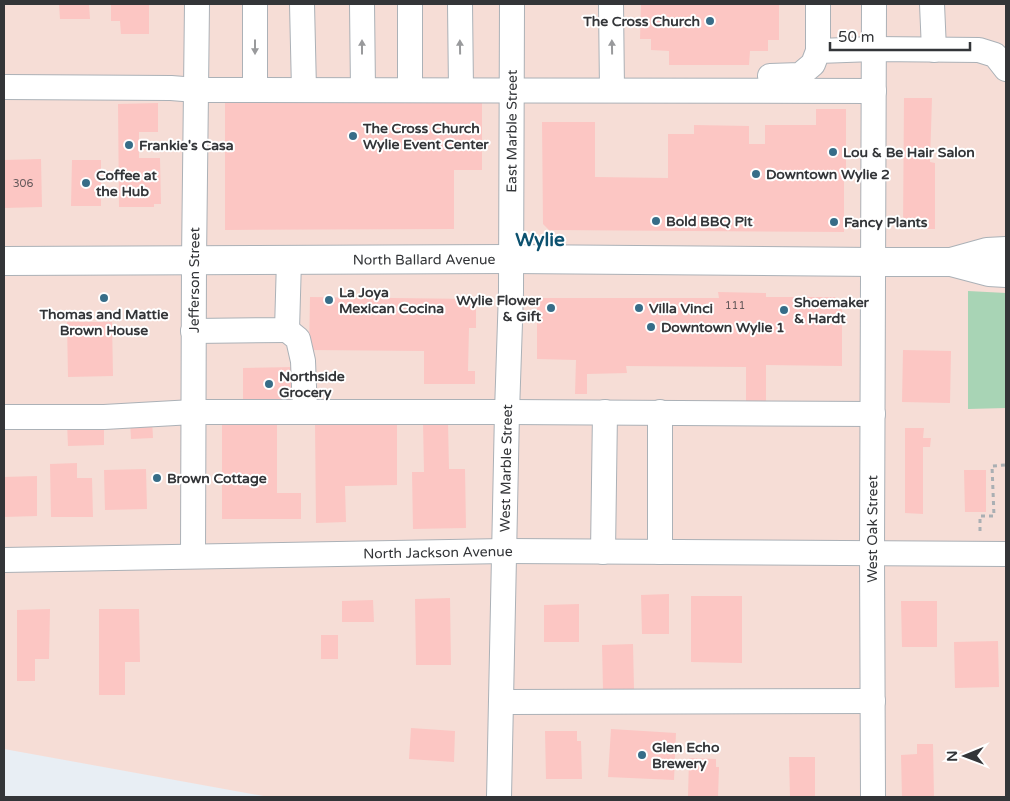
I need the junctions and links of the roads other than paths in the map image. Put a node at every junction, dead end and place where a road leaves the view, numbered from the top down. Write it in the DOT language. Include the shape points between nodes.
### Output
graph roads {
  1 [pos="197,4"];
  2 [pos="255,4"];
  3 [pos="302,4"];
  4 [pos="362,4"];
  5 [pos="410,4"];
  6 [pos="460,4"];
  7 [pos="512,4"];
  8 [pos="611,4"];
  9 [pos="818,4"];
  10 [pos="874,4"];
  11 [pos="932,4"];
  12 [pos="874,49"];
  13 [pos="934,50"];
  14 [pos="818,52"];
  15 [pos="1006,69"];
  16 [pos="4,87"];
  17 [pos="196,90"];
  18 [pos="255,90"];
  19 [pos="304,90"];
  20 [pos="363,90"];
  21 [pos="410,90"];
  22 [pos="461,90"];
  23 [pos="612,90"];
  24 [pos="512,91"];
  25 [pos="768,91"];
  26 [pos="874,91"];
  27 [pos="1006,251"];
  28 [pos="511,259"];
  29 [pos="289,260"];
  30 [pos="4,261"];
  31 [pos="194,261"];
  32 [pos="874,262"];
  33 [pos="951,262"];
  34 [pos="1006,273"];
  35 [pos="287,330"];
  36 [pos="193,331"];
  37 [pos="193,412"];
  38 [pos="305,412"];
  39 [pos="507,412"];
  40 [pos="605,412"];
  41 [pos="660,412"];
  42 [pos="873,414"];
  43 [pos="4,417"];
  44 [pos="505,551"];
  45 [pos="603,552"];
  46 [pos="660,552"];
  47 [pos="872,554"];
  48 [pos="1006,554"];
  49 [pos="193,556"];
  50 [pos="4,560"];
  51 [pos="873,701"];
  52 [pos="501,702"];
  53 [pos="499,797"];
  54 [pos="873,797"];
  1 -- 17 [label="street, Jefferson Street"];
  2 -- 18 [label="street, one-way"];
  3 -- 19 [label="street"];
  20 -- 4 [label="street, one-way"];
  5 -- 21 [label="street"];
  22 -- 6 [label="street, one-way"];
  7 -- 24 [label="street, East Marble Street"];
  23 -- 8 [label="street, one-way"];
  9 -- 14 [label="street"];
  10 -- 12 [label="street, West Oak Street"];
  11 -- 13 [label="street"];
  12 -- 13 [label="street"];
  12 -- 14 [label="street"];
  12 -- 26 [label="street, West Oak Street"];
  13 -- 15 [label="street" via="979,50 995,56"];
  14 -- 25 [label="street" via="813,64 800,75 768,76"];
  16 -- 17 [label="street"];
  17 -- 18 [label="street"];
  17 -- 31 [label="street, Jefferson Street"];
  18 -- 19 [label="street"];
  19 -- 20 [label="street"];
  20 -- 21 [label="street"];
  21 -- 22 [label="street"];
  22 -- 24 [label="street"];
  23 -- 24 [label="street"];
  23 -- 25 [label="street"];
  24 -- 28 [label="street, East Marble Street"];
  25 -- 26 [label="street"];
  26 -- 32 [label="street, West Oak Street"];
  27 -- 33 [label="main road" via="987,252"];
  28 -- 29 [label="main road, North Ballard Avenue"];
  28 -- 32 [label="main road, North Ballard Avenue"];
  28 -- 39 [label="street, West Marble Street"];
  29 -- 31 [label="main road, North Ballard Avenue"];
  29 -- 35 [label="street"];
  30 -- 31 [label="main road, North Ballard Avenue"];
  31 -- 36 [label="street, Jefferson Street"];
  32 -- 33 [label="main road, North Ballard Avenue"];
  32 -- 42 [label="street, West Oak Street"];
  33 -- 34 [label="main road"];
  35 -- 36 [label="street"];
  35 -- 38 [label="street" via="298,339 303,361"];
  36 -- 37 [label="street, Jefferson Street"];
  37 -- 38 [label="street"];
  37 -- 43 [label="street"];
  37 -- 49 [label="street, Jefferson Street"];
  38 -- 39 [label="street"];
  39 -- 40 [label="street"];
  39 -- 44 [label="street, West Marble Street"];
  40 -- 41 [label="street"];
  40 -- 45 [label="street"];
  41 -- 42 [label="street"];
  41 -- 46 [label="street"];
  42 -- 47 [label="street, West Oak Street"];
  44 -- 45 [label="street, North Jackson Avenue"];
  44 -- 49 [label="street, North Jackson Avenue"];
  44 -- 52 [label="street, West Marble Street"];
  45 -- 46 [label="street, North Jackson Avenue"];
  46 -- 47 [label="street, North Jackson Avenue"];
  47 -- 48 [label="street, North Jackson Avenue"];
  47 -- 51 [label="street, West Oak Street"];
  49 -- 50 [label="street, North Jackson Avenue"];
  51 -- 52 [label="street"];
  51 -- 54 [label="street, West Oak Street"];
  52 -- 53 [label="street, West Marble Street"];
}
